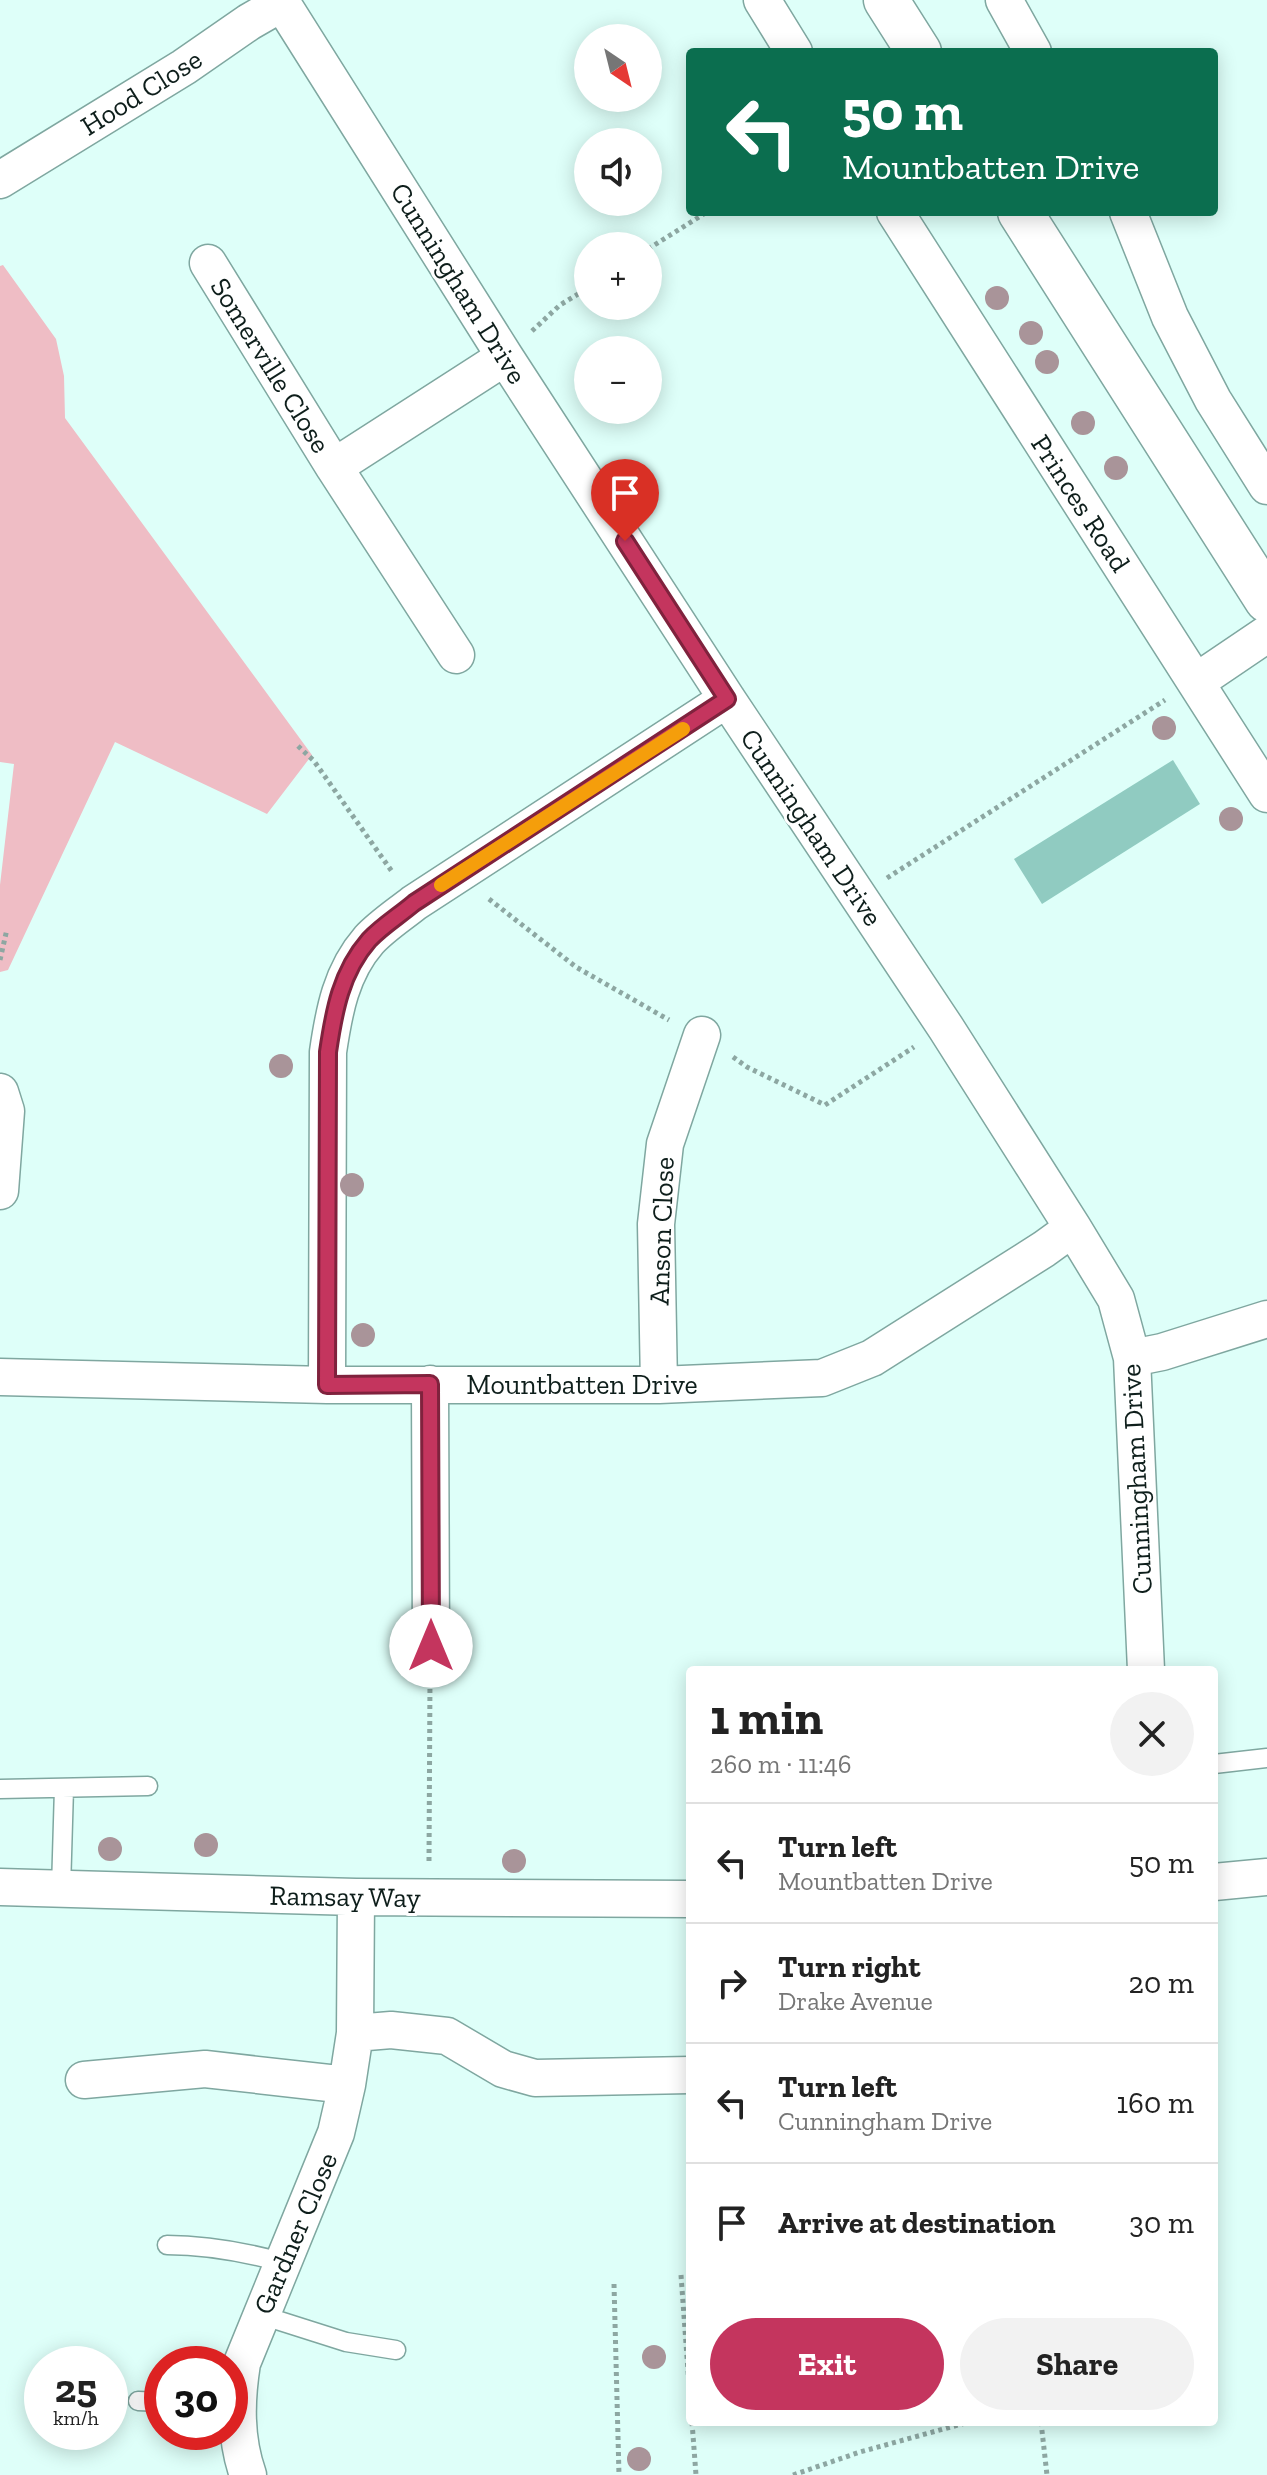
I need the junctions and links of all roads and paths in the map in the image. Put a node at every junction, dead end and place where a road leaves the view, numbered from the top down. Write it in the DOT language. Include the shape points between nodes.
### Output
graph roads {
  1 [pos="762,0"];
  2 [pos="886,0"];
  3 [pos="1004,0"];
  4 [pos="281,1"];
  5 [pos="792,48"];
  6 [pos="916,48"];
  7 [pos="1031,48"];
  8 [pos="0,180"];
  9 [pos="701,216"];
  10 [pos="898,216"];
  11 [pos="1023,216"];
  12 [pos="1130,216"];
  13 [pos="662,240"];
  14 [pos="208,263"];
  15 [pos="574,296"];
  16 [pos="505,357"];
  17 [pos="334,467"];
  18 [pos="1267,486"];
  19 [pos="1267,600"];
  20 [pos="1267,634"];
  21 [pos="456,655"];
  22 [pos="1196,682"];
  23 [pos="727,699"];
  24 [pos="298,746"];
  25 [pos="1267,794"];
  26 [pos="859,896"];
  27 [pos="414,903"];
  28 [pos="7,929"];
  29 [pos="0,960"];
  30 [pos="702,1035"];
  31 [pos="0,1092"];
  32 [pos="0,1191"];
  33 [pos="1073,1228"];
  34 [pos="1267,1319"];
  35 [pos="1132,1358"];
  36 [pos="0,1377"];
  37 [pos="430,1384"];
  38 [pos="327,1385"];
  39 [pos="659,1385"];
  40 [pos="431,1646"];
  41 [pos="1146,1666"];
  42 [pos="1267,1758"];
  43 [pos="1218,1764"];
  44 [pos="148,1786"];
  45 [pos="64,1788"];
  46 [pos="0,1789"];
  47 [pos="1267,1877"];
  48 [pos="1218,1882"];
  49 [pos="0,1887"];
  50 [pos="61,1889"];
  51 [pos="356,1897"];
  52 [pos="428,1898"];
  53 [pos="686,1899"];
  54 [pos="355,2033"];
  55 [pos="686,2075"];
  56 [pos="84,2080"];
  57 [pos="347,2085"];
  58 [pos="167,2245"];
  59 [pos="281,2262"];
  60 [pos="681,2275"];
  61 [pos="614,2284"];
  62 [pos="261,2315"];
  63 [pos="686,2343"];
  64 [pos="248,2348"];
  65 [pos="396,2350"];
  66 [pos="138,2401"];
  67 [pos="144,2401"];
  68 [pos="692,2426"];
  69 [pos="954,2426"];
  70 [pos="1041,2426"];
  71 [pos="242,2450"];
  72 [pos="248,2475"];
  73 [pos="619,2475"];
  74 [pos="696,2475"];
  75 [pos="793,2475"];
  76 [pos="1047,2475"];
  1 -- 5 [label="street"];
  2 -- 6 [label="street"];
  3 -- 7 [label="street"];
  4 -- 8 [label="street, Hood Close"];
  4 -- 16 [label="street, Cunningham Drive"];
  9 -- 13 [label="path"];
  10 -- 22 [label="street, Princes Road"];
  11 -- 19 [label="street"];
  12 -- 18 [label="street" via="1170,317 1213,400"];
  14 -- 17 [label="street, Somerville Close"];
  15 -- 16 [label="path"];
  16 -- 17 [label="street, Somerville Close"];
  16 -- 23 [label="street, Cunningham Drive"];
  17 -- 21 [label="street, Somerville Close"];
  20 -- 22 [label="street"];
  22 -- 25 [label="street, Princes Road"];
  22 -- 26 [label="path"];
  23 -- 26 [label="street, Cunningham Drive"];
  23 -- 27 [label="street"];
  24 -- 27 [label="path"];
  26 -- 33 [label="street, Cunningham Drive"];
  27 -- 38 [label="street" via="370,939 348,969 335,1005 328,1052"];
  28 -- 29 [label="path"];
  30 -- 39 [label="street, Anson Close" via="665,1144 656,1224"];
  31 -- 32 [label="street" via="6,1111"];
  33 -- 35 [label="street, Cunningham Drive" via="1116,1299"];
  33 -- 39 [label="street, Mountbatten Drive" via="872,1358 822,1378"];
  34 -- 35 [label="street"];
  35 -- 41 [label="street, Cunningham Drive"];
  36 -- 38 [label="street, Mountbatten Drive"];
  37 -- 38 [label="street, Mountbatten Drive"];
  37 -- 39 [label="street, Mountbatten Drive"];
  37 -- 40 [label="street"];
  40 -- 52 [label="path"];
  42 -- 43 [label="lane"];
  44 -- 45 [label="lane"];
  45 -- 46 [label="lane"];
  45 -- 50 [label="lane"];
  47 -- 48 [label="street"];
  49 -- 50 [label="street, Ramsay Way"];
  50 -- 51 [label="street, Ramsay Way"];
  51 -- 52 [label="street, Ramsay Way"];
  51 -- 54 [label="street, Gardner Close"];
  52 -- 53 [label="street, Ramsay Way"];
  54 -- 55 [label="street" via="391,2030 447,2036 503,2069 535,2078"];
  54 -- 57 [label="street, Gardner Close"];
  56 -- 57 [label="street" via="205,2069"];
  57 -- 59 [label="street, Gardner Close" via="336,2133"];
  58 -- 59 [label="lane" via="248,2253"];
  59 -- 62 [label="street, Gardner Close"];
  60 -- 63 [label="path"];
  61 -- 73 [label="path"];
  62 -- 64 [label="street, Gardner Close"];
  62 -- 65 [label="lane" via="346,2342"];
  66 -- 67 [label="lane"];
  68 -- 74 [label="path"];
  69 -- 75 [label="path"];
  70 -- 76 [label="path"];
  71 -- 72 [label="street, Gardner Close"];
}
